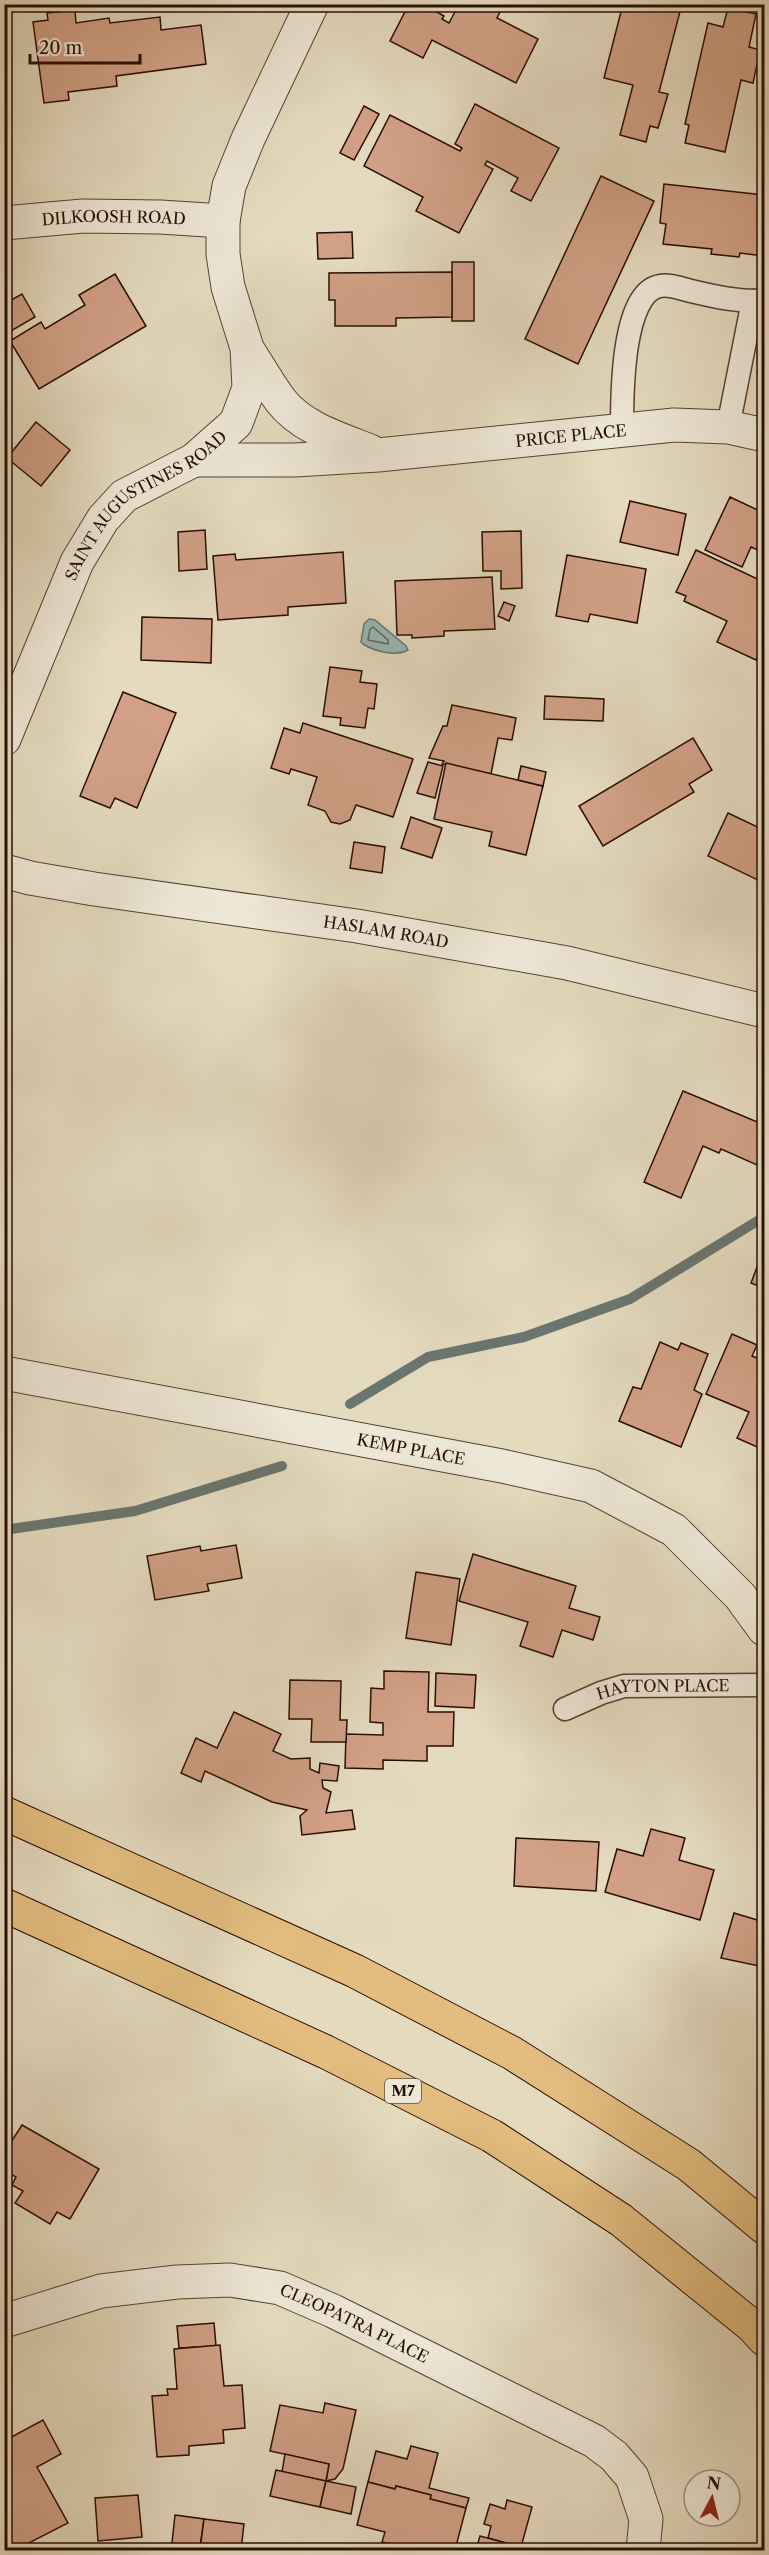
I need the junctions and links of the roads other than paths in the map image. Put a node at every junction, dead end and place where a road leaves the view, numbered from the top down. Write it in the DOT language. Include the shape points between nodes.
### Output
graph roads {
  1 [pos="312,4"];
  2 [pos="223,221"];
  3 [pos="4,223"];
  4 [pos="759,301"];
  5 [pos="247,348"];
  6 [pos="728,427"];
  7 [pos="622,430"];
  8 [pos="765,435"];
  9 [pos="378,455"];
  10 [pos="194,460"];
  11 [pos="4,739"];
  12 [pos="4,871"];
  13 [pos="765,1011"];
  14 [pos="4,1373"];
  15 [pos="765,1629"];
  16 [pos="765,1685"];
  17 [pos="565,1709"];
  18 [pos="4,1813"];
  19 [pos="4,1905"];
  20 [pos="765,2227"];
  21 [pos="4,2321"];
  22 [pos="765,2339"];
  23 [pos="645,2535"];
  1 -- 2 [label="street, SAINT AUGUSTINES ROAD" via="228,186"];
  2 -- 3 [label="street, DILKOOSH ROAD" via="83,216"];
  2 -- 5 [label="street, SAINT AUGUSTINES ROAD" via="228,287"];
  4 -- 6 [label="lane"];
  4 -- 7 [label="lane" via="730,300 661,285 650,289 641,299 629,341 623,372"];
  5 -- 9 [label="street, PRICE PLACE" via="282,403 301,419"];
  5 -- 10 [label="street, SAINT AUGUSTINES ROAD" via="249,388 236,423"];
  6 -- 7 [label="street, PRICE PLACE" via="674,425"];
  6 -- 8 [label="street, PRICE PLACE"];
  7 -- 9 [label="street, PRICE PLACE"];
  9 -- 10 [label="street, PRICE PLACE"];
  10 -- 11 [label="street, SAINT AUGUSTINES ROAD" via="124,496 103,519 77,562"];
  12 -- 13 [label="street, HASLAM ROAD" via="94,889 357,926 567,963"];
  14 -- 15 [label="street, KEMP PLACE" via="591,1486 674,1530 740,1596"];
  16 -- 17 [label="lane, HAYTON PLACE" via="624,1686"];
  18 -- 20 [label="highway" via="355,1971 512,2054 689,2165"];
  19 -- 22 [label="highway, M7" via="326,2052 492,2136 621,2220"];
  21 -- 23 [label="street, CLEOPATRA PLACE" via="101,2291 230,2280 280,2288 594,2441 614,2456 632,2478"];
}
